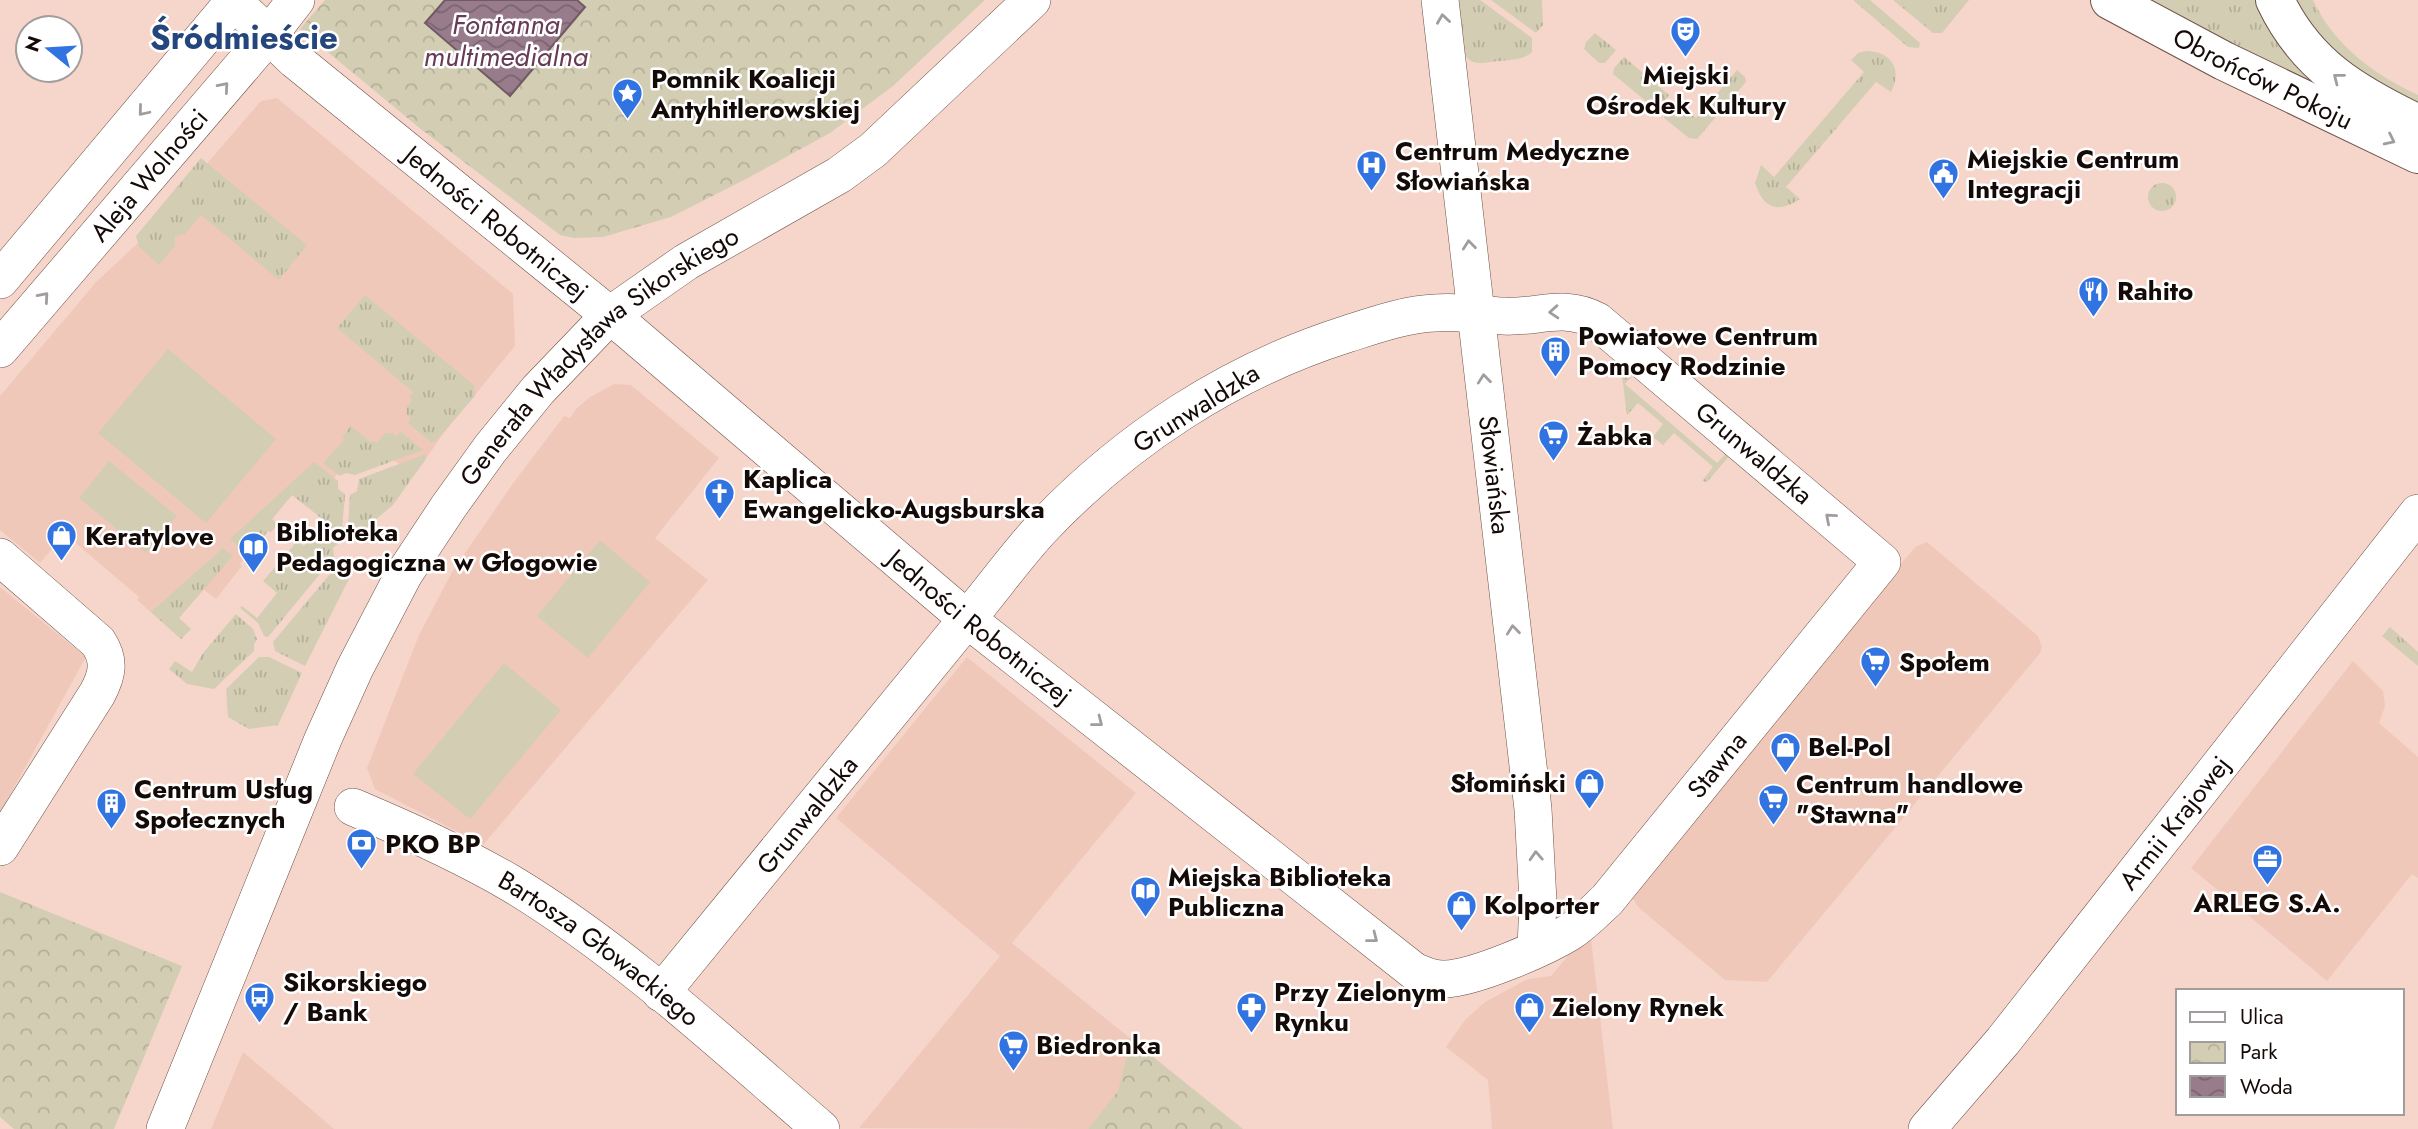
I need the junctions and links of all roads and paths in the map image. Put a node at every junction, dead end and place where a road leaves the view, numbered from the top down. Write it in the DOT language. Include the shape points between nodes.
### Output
graph roads {
  1 [pos="296,0"];
  2 [pos="1032,0"];
  3 [pos="1440,0"];
  4 [pos="2110,0"];
  5 [pos="2275,0"];
  6 [pos="234,1"];
  7 [pos="269,35"];
  8 [pos="2418,124"];
  9 [pos="2418,153"];
  10 [pos="0,280"];
  11 [pos="1477,313"];
  12 [pos="610,315"];
  13 [pos="0,348"];
  14 [pos="2418,513"];
  15 [pos="0,557"];
  16 [pos="1882,562"];
  17 [pos="967,619"];
  18 [pos="353,807"];
  19 [pos="0,847"];
  20 [pos="1536,948"];
  21 [pos="661,993"];
  22 [pos="165,1129"];
  23 [pos="821,1129"];
  24 [pos="1927,1129"];
  1 -- 7 [label="street, Aleja Wolności"];
  2 -- 12 [label="street, Generała Władysława Sikorskiego" via="873,150 686,262"];
  11 -- 3 [label="street, Słowiańska, one-way"];
  4 -- 9 [label="main road, Obrońców Pokoju, one-way" via="2224,61"];
  8 -- 5 [label="main road, Obrońców Pokoju, one-way" via="2330,73 2301,41"];
  6 -- 7 [label="street, Jedności Robotniczej"];
  6 -- 10 [label="street, Aleja Wolności, one-way"];
  7 -- 12 [label="street, Jedności Robotniczej"];
  13 -- 7 [label="street, Aleja Wolności, one-way"];
  16 -- 11 [label="street, Grunwaldzka, one-way" via="1597,321 1568,311 1507,317"];
  11 -- 17 [label="street, Grunwaldzka" via="1433,313 1359,330 1254,370 1194,403 1087,484 1040,530"];
  20 -- 11 [label="street, Słowiańska, one-way" via="1533,809"];
  12 -- 17 [label="street, Jedności Robotniczej"];
  12 -- 22 [label="street, Generała Władysława Sikorskiego" via="538,390 490,449 404,574 323,739"];
  14 -- 24 [label="street, Armii Krajowej" via="2003,1041"];
  15 -- 19 [label="street" via="98,642 107,665 97,694"];
  16 -- 20 [label="street, Stawna" via="1607,900 1572,931"];
  17 -- 20 [label="street, Jedności Robotniczej, one-way" via="1414,971 1443,979 1464,977"];
  17 -- 21 [label="street, Grunwaldzka"];
  18 -- 21 [label="street, Bartosza Głowackiego" via="512,884"];
  21 -- 23 [label="street, Bartosza Głowackiego"];
}
